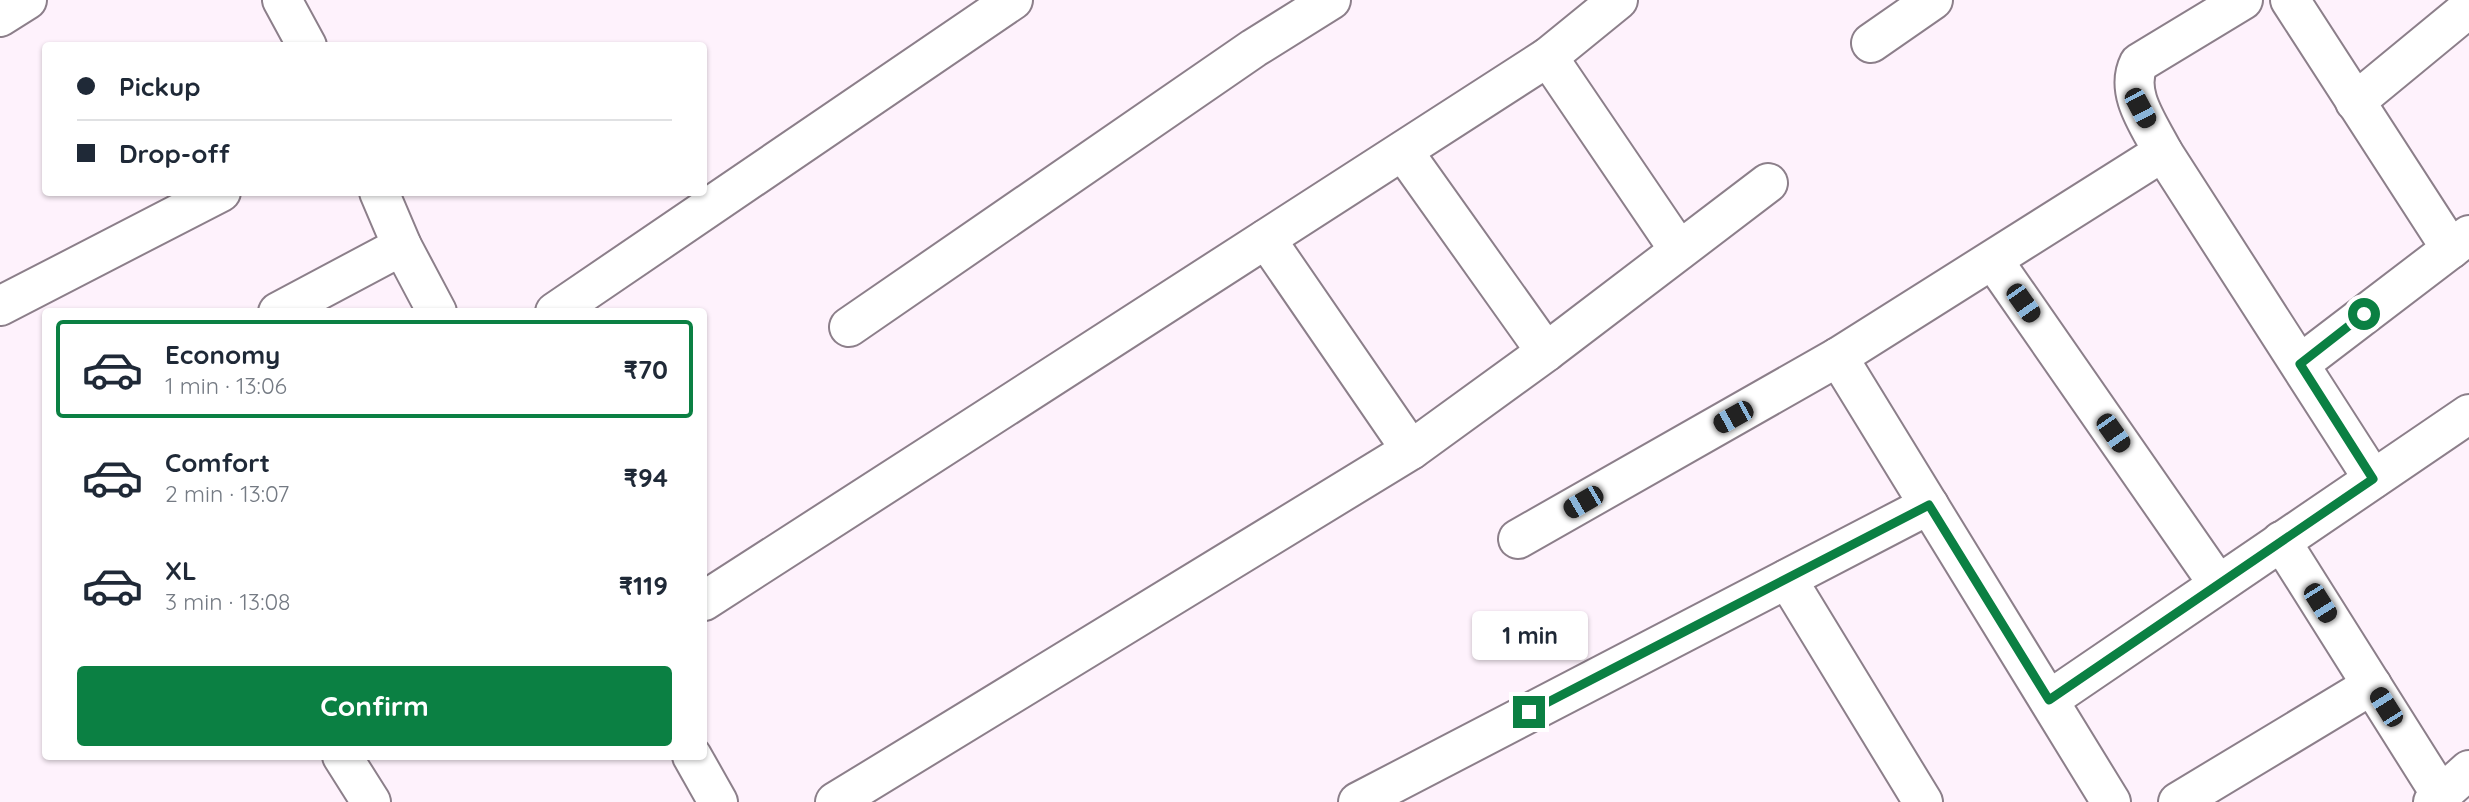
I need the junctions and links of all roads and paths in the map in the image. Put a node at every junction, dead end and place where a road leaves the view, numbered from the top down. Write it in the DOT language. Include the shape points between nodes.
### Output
graph roads {
  1 [pos="27,0"];
  2 [pos="282,0"];
  3 [pos="1013,0"];
  4 [pos="1331,0"];
  5 [pos="1618,0"];
  6 [pos="1933,0"];
  7 [pos="2243,0"];
  8 [pos="2290,0"];
  9 [pos="2469,8"];
  10 [pos="0,17"];
  11 [pos="305,42"];
  12 [pos="1871,43"];
  13 [pos="1548,57"];
  14 [pos="2355,102"];
  15 [pos="1403,151"];
  16 [pos="2164,152"];
  17 [pos="1768,183"];
  18 [pos="213,196"];
  19 [pos="381,196"];
  20 [pos="1266,239"];
  21 [pos="2460,242"];
  22 [pos="402,246"];
  23 [pos="1679,250"];
  24 [pos="1993,260"];
  25 [pos="0,306"];
  26 [pos="286,308"];
  27 [pos="435,308"];
  28 [pos="561,308"];
  29 [pos="849,327"];
  30 [pos="1546,352"];
  31 [pos="1839,357"];
  32 [pos="2300,364"];
  33 [pos="2469,414"];
  34 [pos="1410,450"];
  35 [pos="2373,479"];
  36 [pos="1929,505"];
  37 [pos="1518,538"];
  38 [pos="2281,541"];
  39 [pos="1787,579"];
  40 [pos="2218,584"];
  41 [pos="707,599"];
  42 [pos="2372,685"];
  43 [pos="2049,700"];
  44 [pos="345,760"];
  45 [pos="694,760"];
  46 [pos="2448,789"];
  47 [pos="371,802"];
  48 [pos="718,802"];
  49 [pos="835,802"];
  50 [pos="1359,802"];
  51 [pos="1923,802"];
  52 [pos="2111,802"];
  53 [pos="2178,802"];
  1 -- 10 [label="street"];
  2 -- 11 [label="street"];
  3 -- 28 [label="street"];
  4 -- 29 [label="street" via="1254,48"];
  5 -- 13 [label="street"];
  6 -- 12 [label="street"];
  7 -- 16 [label="street" via="2139,63 2134,89"];
  8 -- 14 [label="street"];
  9 -- 14 [label="street"];
  13 -- 15 [label="street"];
  13 -- 23 [label="street"];
  14 -- 21 [label="street"];
  15 -- 20 [label="street"];
  15 -- 30 [label="street"];
  16 -- 24 [label="street"];
  16 -- 32 [label="street"];
  17 -- 23 [label="street"];
  18 -- 25 [label="street"];
  19 -- 22 [label="street"];
  20 -- 34 [label="street"];
  20 -- 41 [label="street"];
  21 -- 32 [label="street"];
  22 -- 26 [label="street"];
  22 -- 27 [label="street"];
  23 -- 30 [label="street"];
  24 -- 31 [label="street"];
  24 -- 40 [label="street"];
  30 -- 34 [label="street"];
  31 -- 36 [label="street"];
  31 -- 37 [label="street"];
  32 -- 35 [label="street"];
  33 -- 35 [label="street"];
  34 -- 49 [label="street"];
  35 -- 38 [label="street"];
  36 -- 39 [label="street"];
  36 -- 43 [label="street"];
  38 -- 40 [label="street"];
  38 -- 42 [label="street"];
  39 -- 50 [label="street"];
  39 -- 51 [label="street"];
  40 -- 43 [label="street"];
  42 -- 46 [label="street"];
  42 -- 53 [label="street"];
  43 -- 52 [label="street"];
  44 -- 47 [label="street"];
  45 -- 48 [label="street"];
}
